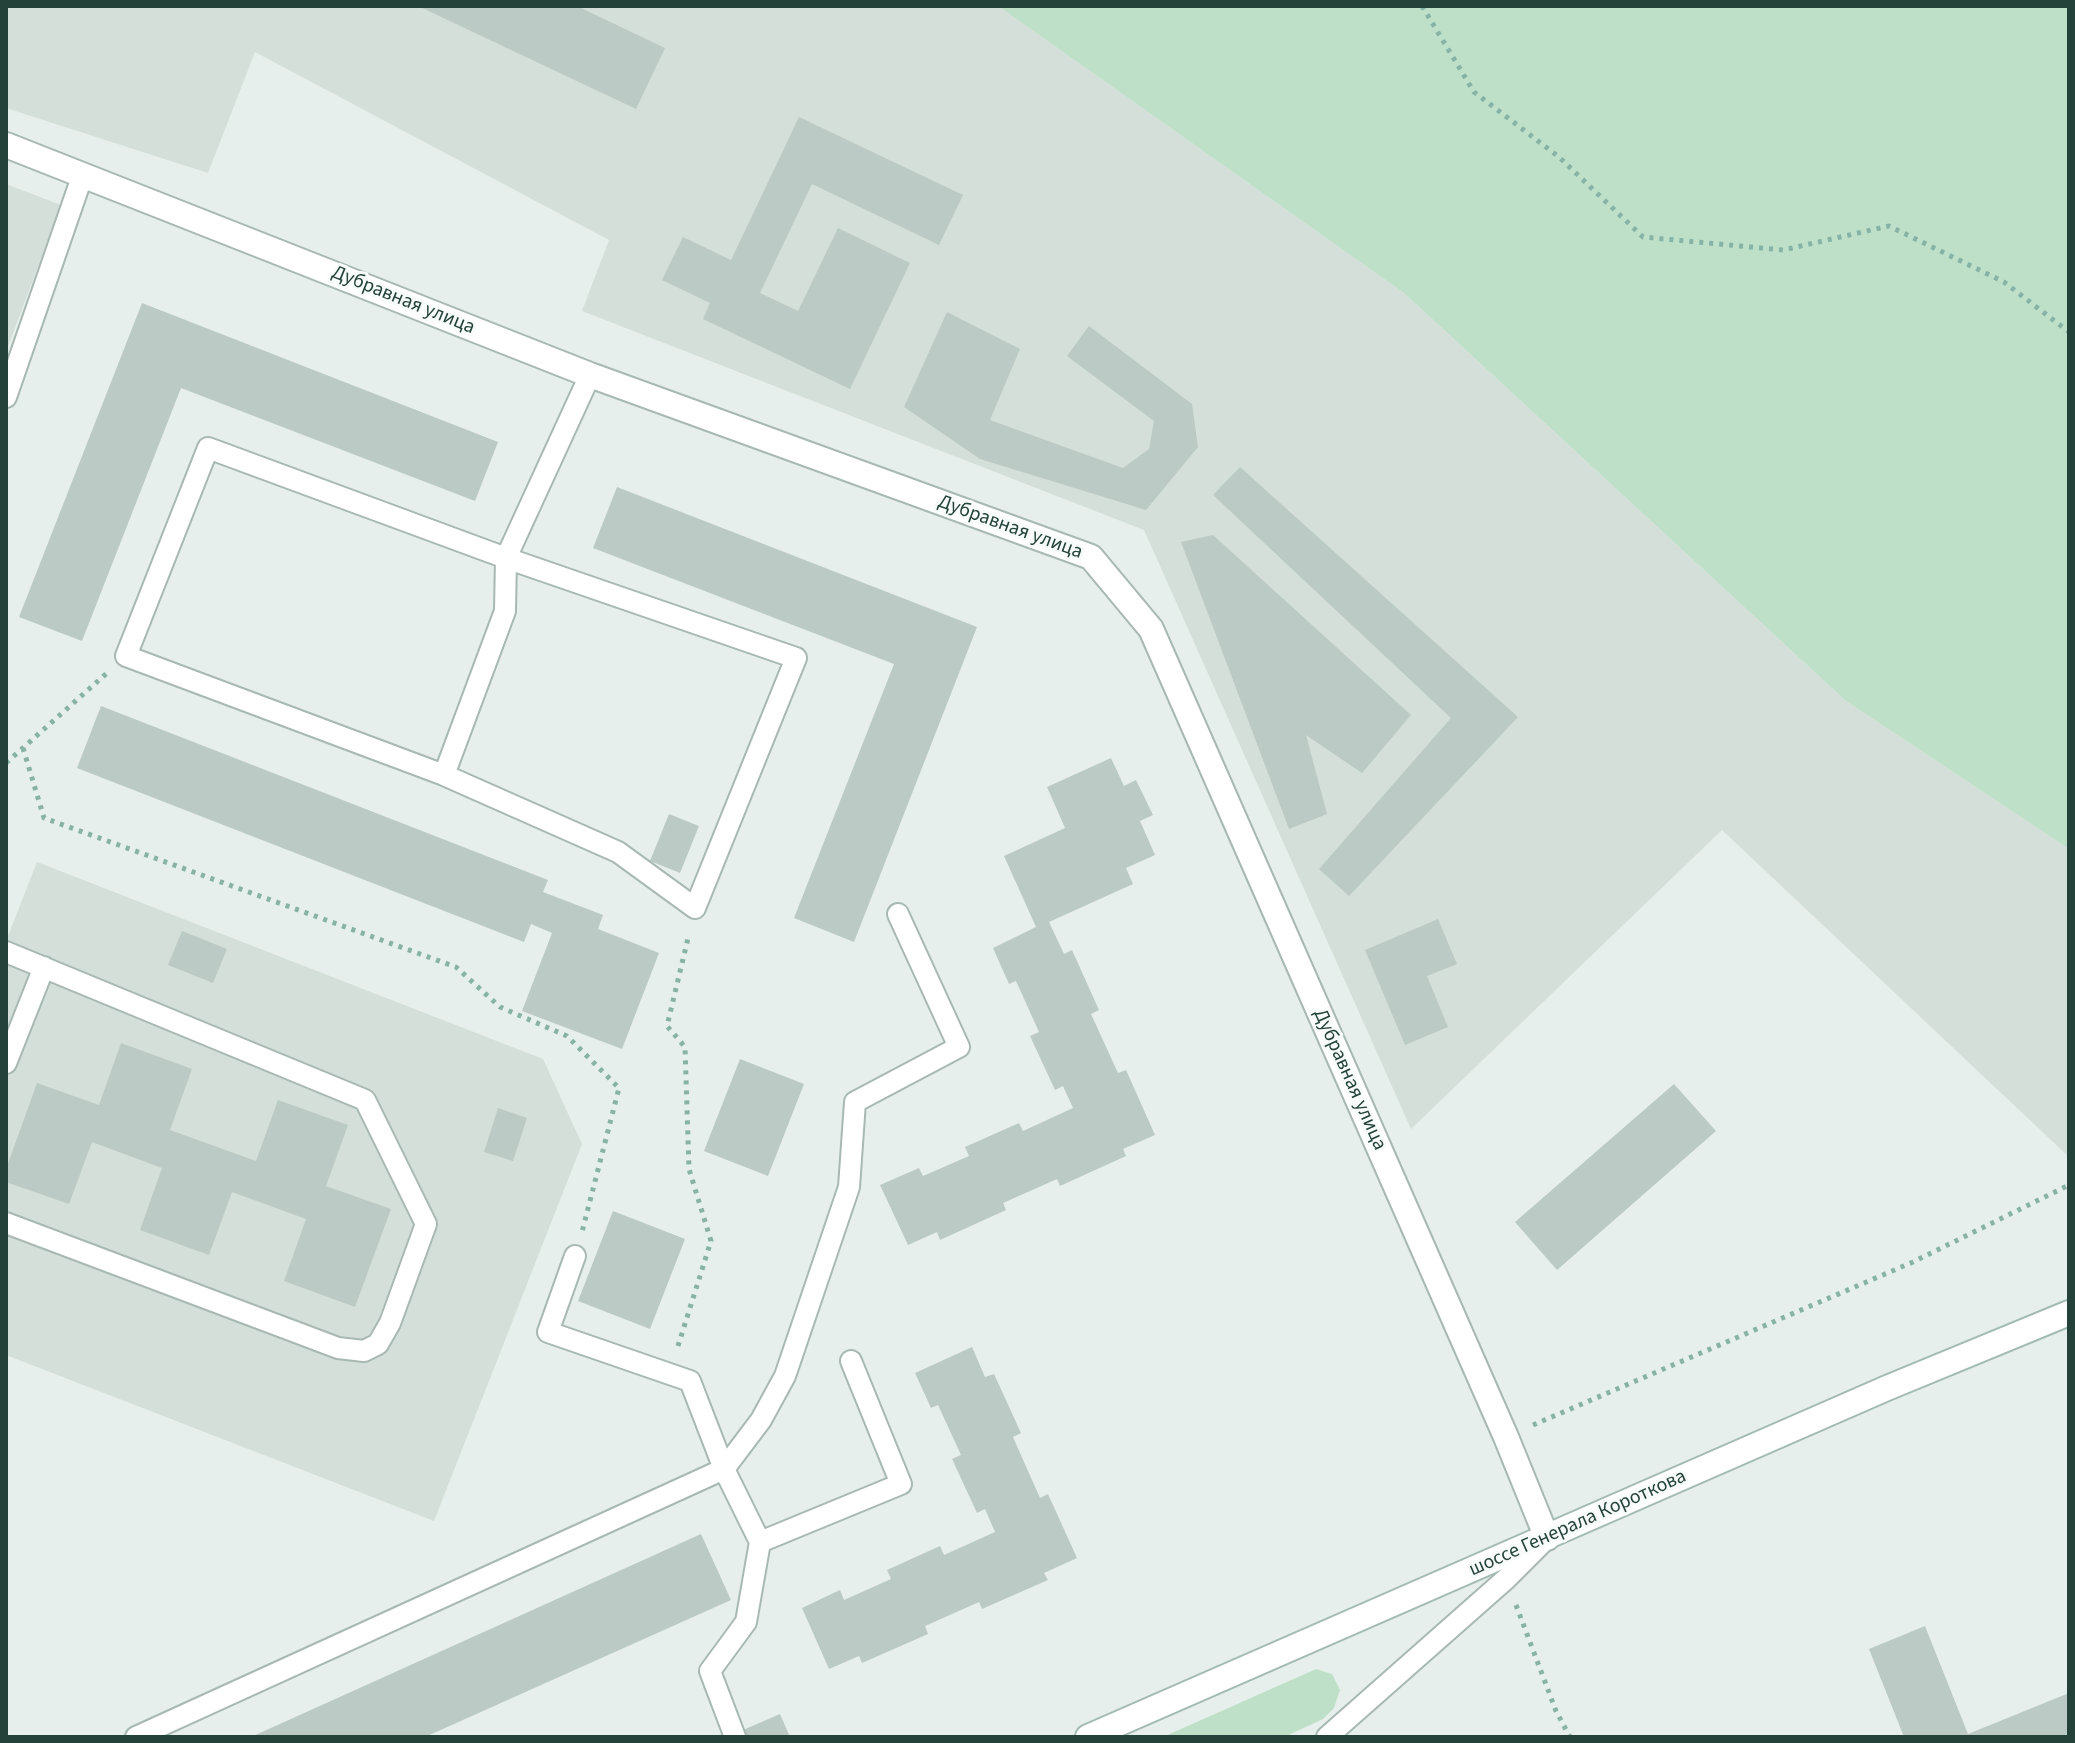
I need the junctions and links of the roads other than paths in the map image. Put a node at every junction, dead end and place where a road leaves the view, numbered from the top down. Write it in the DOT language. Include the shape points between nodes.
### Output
graph roads {
  1 [pos="6,145"];
  2 [pos="83,174"];
  3 [pos="590,375"];
  4 [pos="6,397"];
  5 [pos="506,558"];
  6 [pos="444,775"];
  7 [pos="898,914"];
  8 [pos="6,952"];
  9 [pos="44,967"];
  10 [pos="6,1063"];
  11 [pos="6,1223"];
  12 [pos="575,1256"];
  13 [pos="2069,1313"];
  14 [pos="851,1361"];
  15 [pos="724,1469"];
  16 [pos="1547,1538"];
  17 [pos="760,1542"];
  18 [pos="136,1737"];
  19 [pos="735,1737"];
  20 [pos="1088,1737"];
  21 [pos="1327,1737"];
  1 -- 2 [label="street, Дубравная улица"];
  2 -- 3 [label="street, Дубравная улица"];
  2 -- 4 [label="lane"];
  3 -- 5 [label="lane"];
  3 -- 16 [label="street, Дубравная улица" via="1091,557 1151,629"];
  5 -- 6 [label="lane" via="505,611"];
  5 -- 6 [label="lane" via="796,658 695,908 618,852"];
  5 -- 6 [label="lane" via="208,448 126,656"];
  7 -- 15 [label="lane" via="959,1047 855,1102 849,1187 785,1376 761,1420"];
  8 -- 9 [label="lane"];
  9 -- 10 [label="lane"];
  9 -- 11 [label="lane" via="365,1100 426,1224 390,1323 378,1344 364,1351 338,1348"];
  12 -- 15 [label="lane" via="548,1332 690,1381"];
  13 -- 16 [label="street, шоссе Генерала Короткова"];
  14 -- 17 [label="lane" via="901,1484"];
  15 -- 17 [label="lane"];
  15 -- 18 [label="lane"];
  16 -- 20 [label="street, шоссе Генерала Короткова"];
  16 -- 21 [label="lane"];
  17 -- 19 [label="lane" via="746,1622 710,1671"];
}
